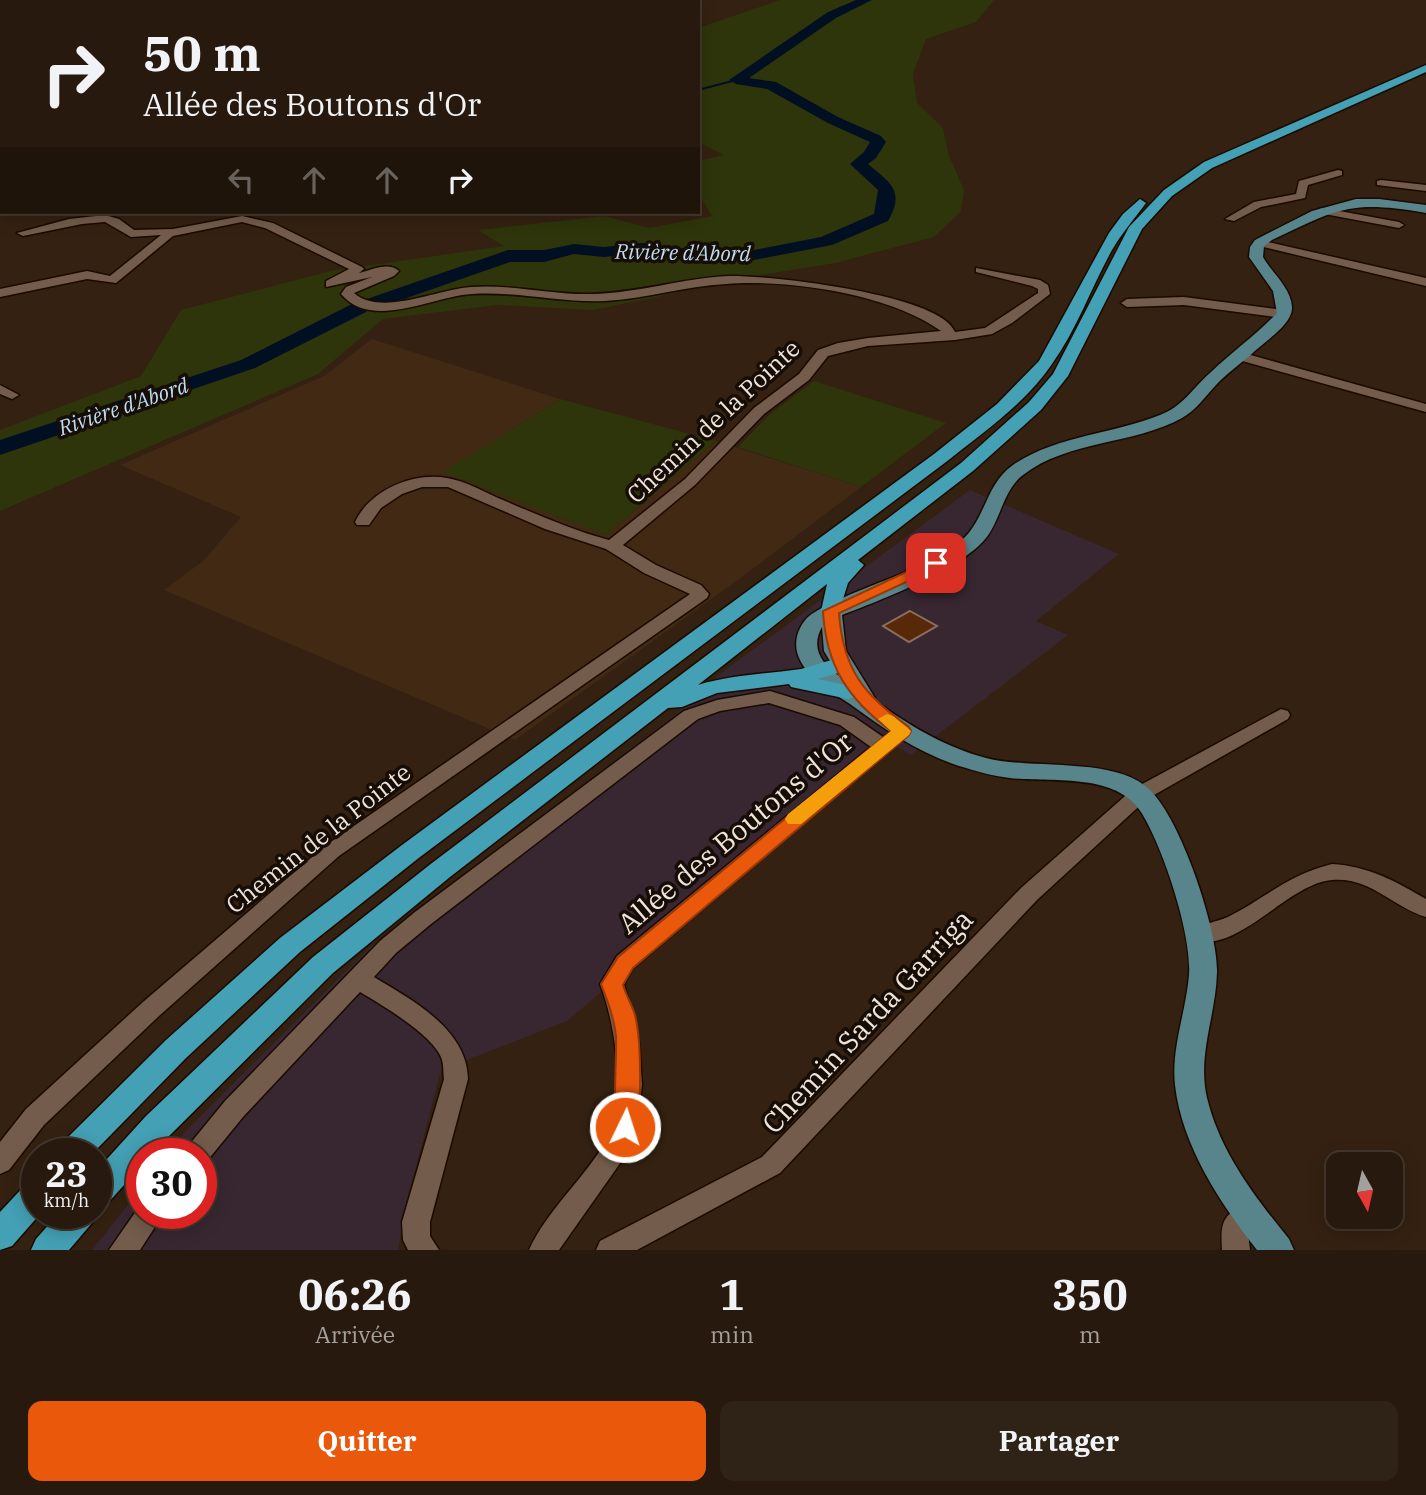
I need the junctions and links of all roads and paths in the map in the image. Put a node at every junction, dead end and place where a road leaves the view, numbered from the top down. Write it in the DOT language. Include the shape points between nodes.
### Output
graph roads {
  1 [pos="1426,61"];
  2 [pos="1426,68"];
  3 [pos="1338,173"];
  4 [pos="1381,183"];
  5 [pos="1426,188"];
  6 [pos="1301,196"];
  7 [pos="1328,209"];
  8 [pos="1426,209"];
  9 [pos="262,214"];
  10 [pos="113,216"];
  11 [pos="242,219"];
  12 [pos="1230,219"];
  13 [pos="1399,225"];
  14 [pos="186,229"];
  15 [pos="23,233"];
  16 [pos="1259,243"];
  17 [pos="980,270"];
  18 [pos="1426,282"];
  19 [pos="0,293"];
  20 [pos="1127,303"];
  21 [pos="1284,314"];
  22 [pos="944,336"];
  23 [pos="1240,356"];
  24 [pos="1426,408"];
  25 [pos="967,467"];
  26 [pos="363,522"];
  27 [pos="612,547"];
  28 [pos="831,611"];
  29 [pos="831,669"];
  30 [pos="787,679"];
  31 [pos="859,700"];
  32 [pos="1281,715"];
  33 [pos="847,721"];
  34 [pos="893,739"];
  35 [pos="1140,794"];
  36 [pos="1426,909"];
  37 [pos="375,924"];
  38 [pos="1199,934"];
  39 [pos="358,979"];
  40 [pos="87,1138"];
  41 [pos="210,1138"];
  42 [pos="0,1162"];
  43 [pos="112,1176"];
  44 [pos="21,1212"];
  45 [pos="1251,1215"];
  46 [pos="66,1229"];
  47 [pos="139,1229"];
  48 [pos="0,1235"];
  49 [pos="48,1250"];
  50 [pos="123,1250"];
  51 [pos="425,1250"];
  52 [pos="543,1250"];
  53 [pos="610,1250"];
  54 [pos="1236,1250"];
  55 [pos="1277,1250"];
  1 -- 40 [label="highway" via="1198,162 1156,190 1120,225 1056,346 1010,402 290,945"];
  2 -- 25 [label="highway" via="1208,165 1168,193 1136,227 1060,376 1035,406"];
  3 -- 6 [label="street" via="1303,183"];
  4 -- 5 [label="street"];
  6 -- 7 [label="street"];
  6 -- 12 [label="street" via="1258,204"];
  7 -- 8 [label="main road" via="1364,202"];
  7 -- 13 [label="street"];
  7 -- 16 [label="main road"];
  9 -- 11 [label="street"];
  10 -- 14 [label="street" via="131,234"];
  10 -- 15 [label="street"];
  11 -- 14 [label="street"];
  11 -- 22 [label="street" via="268,225 358,269 330,284 393,271 347,294 368,306 391,307 468,291 594,298 755,280 887,302 937,321 949,331"];
  14 -- 19 [label="street" via="162,239 112,280 87,275"];
  16 -- 18 [label="street"];
  16 -- 21 [label="main road" via="1256,257 1284,298"];
  17 -- 22 [label="street, Chemin de la Pointe" via="1036,283 1044,288 1044,294 988,331"];
  20 -- 21 [label="street" via="1184,301"];
  21 -- 23 [label="main road"];
  22 -- 27 [label="street, Chemin de la Pointe" via="868,342 823,354 690,482"];
  23 -- 24 [label="street"];
  23 -- 28 [label="main road" via="1214,377 1190,406 1166,419 1043,457 1016,471 973,541"];
  25 -- 28 [label="highway" via="838,582"];
  25 -- 37 [label="highway"];
  26 -- 27 [label="street" via="365,513 384,497 442,481"];
  27 -- 42 [label="street, Chemin de la Pointe" via="701,594 332,851 151,1009 36,1118"];
  28 -- 29 [label="main road"];
  29 -- 30 [label="highway"];
  29 -- 31 [label="main road"];
  30 -- 31 [label="highway"];
  30 -- 37 [label="highway" via="717,686 688,694 661,709 449,873"];
  31 -- 33 [label="street"];
  31 -- 34 [label="main road"];
  32 -- 35 [label="street, Chemin Sarda Garriga"];
  33 -- 34 [label="street"];
  33 -- 39 [label="street" via="770,697 691,715 423,918"];
  34 -- 35 [label="main road" via="996,768 1105,780"];
  34 -- 52 [label="street, Allée des Boutons d'Or" via="625,962 612,984 627,1037 625,1127 620,1144"];
  35 -- 38 [label="main road" via="1161,824"];
  35 -- 53 [label="street, Chemin Sarda Garriga" via="1029,894 771,1165"];
  36 -- 38 [label="street" via="1377,881 1337,872 1302,882 1216,933"];
  37 -- 43 [label="highway" via="323,965 212,1070"];
  38 -- 45 [label="main road" via="1203,971 1188,1066 1192,1099 1221,1168"];
  39 -- 41 [label="street"];
  39 -- 51 [label="street" via="429,1030 448,1047 456,1063 456,1079 416,1222 417,1240"];
  44 -- 48 [label="highway"];
  45 -- 54 [label="street" via="1234,1227"];
  45 -- 55 [label="main road"];
  46 -- 49 [label="highway"];
  47 -- 50 [label="street"];
}
